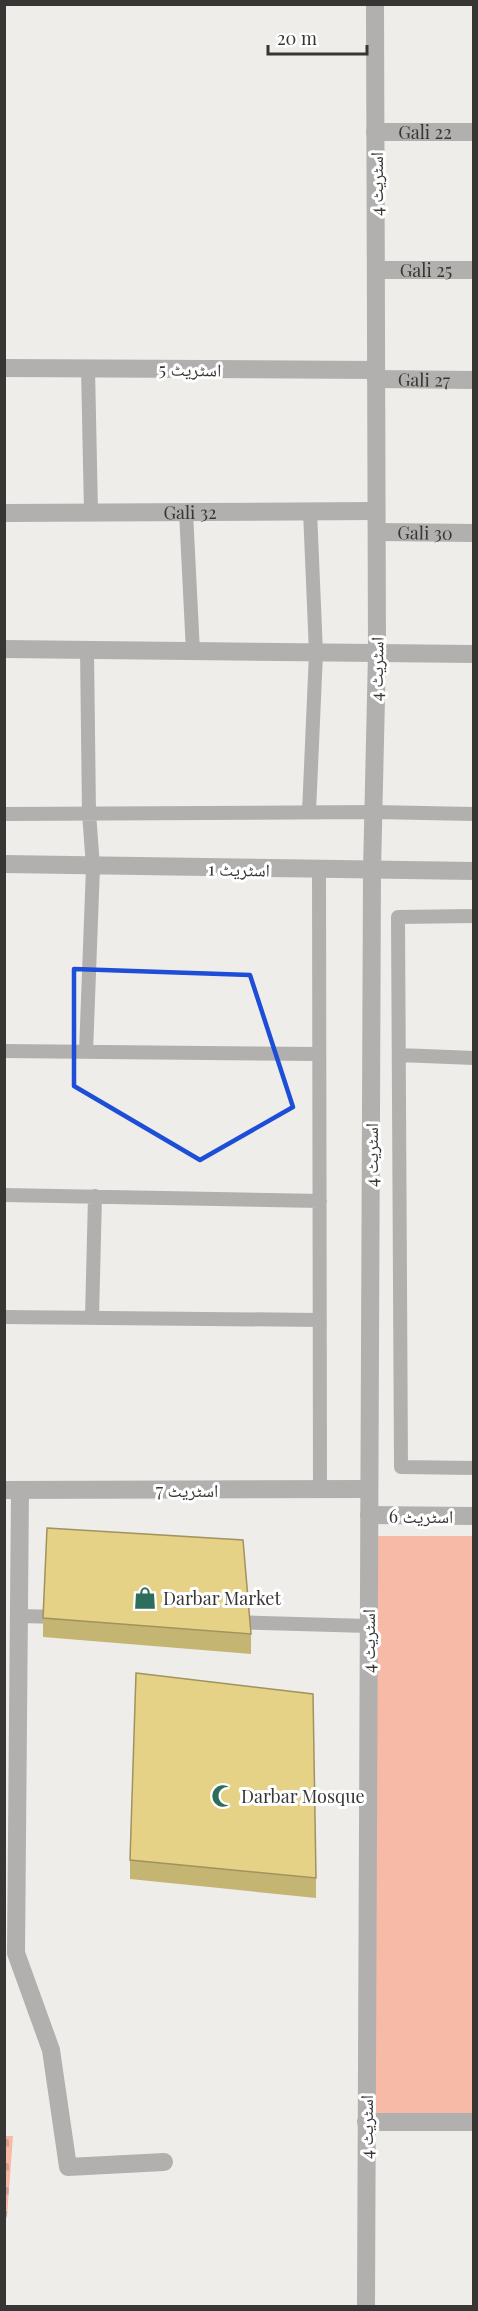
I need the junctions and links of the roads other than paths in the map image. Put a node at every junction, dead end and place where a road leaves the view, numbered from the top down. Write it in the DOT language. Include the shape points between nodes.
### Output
graph roads {
  1 [pos="375,4"];
  2 [pos="375,132"];
  3 [pos="474,132"];
  4 [pos="376,270"];
  5 [pos="474,270"];
  6 [pos="4,368"];
  7 [pos="88,368"];
  8 [pos="376,375"];
  9 [pos="474,380"];
  10 [pos="310,511"];
  11 [pos="375,511"];
  12 [pos="91,512"];
  13 [pos="186,512"];
  14 [pos="4,513"];
  15 [pos="376,532"];
  16 [pos="474,533"];
  17 [pos="4,649"];
  18 [pos="87,650"];
  19 [pos="193,652"];
  20 [pos="316,653"];
  21 [pos="377,654"];
  22 [pos="474,654"];
  23 [pos="309,812"];
  24 [pos="374,812"];
  25 [pos="89,813"];
  26 [pos="4,814"];
  27 [pos="474,814"];
  28 [pos="4,864"];
  29 [pos="93,867"];
  30 [pos="319,870"];
  31 [pos="372,871"];
  32 [pos="474,871"];
  33 [pos="474,916"];
  34 [pos="4,1051"];
  35 [pos="86,1052"];
  36 [pos="319,1054"];
  37 [pos="399,1055"];
  38 [pos="474,1058"];
  39 [pos="4,1195"];
  40 [pos="95,1196"];
  41 [pos="320,1201"];
  42 [pos="4,1317"];
  43 [pos="92,1318"];
  44 [pos="320,1320"];
  45 [pos="474,1468"];
  46 [pos="369,1489"];
  47 [pos="12,1490"];
  48 [pos="320,1490"];
  49 [pos="369,1515"];
  50 [pos="474,1516"];
  51 [pos="19,1616"];
  52 [pos="77,1617"];
  53 [pos="217,1622"];
  54 [pos="368,1626"];
  55 [pos="366,2122"];
  56 [pos="474,2122"];
  57 [pos="164,2162"];
  58 [pos="366,2307"];
  1 -- 2 [label="street, اسٹریٹ 4"];
  2 -- 3 [label="street, Gali 22"];
  2 -- 4 [label="street, اسٹریٹ 4"];
  4 -- 5 [label="street, Gali 25"];
  4 -- 8 [label="street, اسٹریٹ 4"];
  6 -- 7 [label="street, اسٹریٹ 5"];
  7 -- 8 [label="street, اسٹریٹ 5"];
  7 -- 12 [label="lane"];
  8 -- 9 [label="street, Gali 27"];
  8 -- 11 [label="street, اسٹریٹ 4"];
  10 -- 11 [label="street, Gali 32"];
  10 -- 13 [label="street, Gali 32"];
  10 -- 20 [label="lane"];
  11 -- 15 [label="street, اسٹریٹ 4"];
  12 -- 13 [label="street, Gali 32"];
  12 -- 14 [label="street, Gali 32"];
  13 -- 19 [label="lane"];
  15 -- 16 [label="street, Gali 30"];
  15 -- 21 [label="street, اسٹریٹ 4"];
  17 -- 18 [label="street"];
  18 -- 19 [label="street"];
  18 -- 25 [label="lane"];
  19 -- 20 [label="street"];
  20 -- 21 [label="street"];
  20 -- 23 [label="lane"];
  21 -- 22 [label="street"];
  21 -- 24 [label="street, اسٹریٹ 4"];
  23 -- 24 [label="lane"];
  23 -- 25 [label="lane"];
  24 -- 27 [label="lane"];
  24 -- 31 [label="street, اسٹریٹ 4"];
  25 -- 26 [label="lane"];
  25 -- 29 [label="lane"];
  28 -- 29 [label="street, اسٹریٹ 1"];
  29 -- 30 [label="street, اسٹریٹ 1"];
  29 -- 35 [label="lane"];
  30 -- 31 [label="street, اسٹریٹ 1"];
  30 -- 36 [label="lane"];
  31 -- 32 [label="street, اسٹریٹ 1"];
  31 -- 46 [label="street, اسٹریٹ 4"];
  33 -- 37 [label="lane" via="398,917"];
  34 -- 35 [label="lane"];
  35 -- 36 [label="lane"];
  36 -- 41 [label="lane"];
  37 -- 38 [label="lane"];
  37 -- 45 [label="lane" via="400,1467"];
  39 -- 40 [label="lane"];
  40 -- 41 [label="lane"];
  40 -- 43 [label="lane"];
  41 -- 44 [label="lane"];
  42 -- 43 [label="lane"];
  43 -- 44 [label="lane"];
  44 -- 48 [label="lane"];
  46 -- 48 [label="street, اسٹریٹ 7"];
  46 -- 49 [label="street, اسٹریٹ 4"];
  47 -- 48 [label="street, اسٹریٹ 7"];
  47 -- 51 [label="street"];
  49 -- 50 [label="street, اسٹریٹ 6"];
  49 -- 54 [label="street, اسٹریٹ 4"];
  51 -- 52 [label="lane"];
  51 -- 57 [label="street" via="16,1953 51,2050 68,2167"];
  53 -- 54 [label="lane"];
  54 -- 55 [label="street, اسٹریٹ 4"];
  55 -- 56 [label="street"];
  55 -- 58 [label="street, اسٹریٹ 4"];
}
